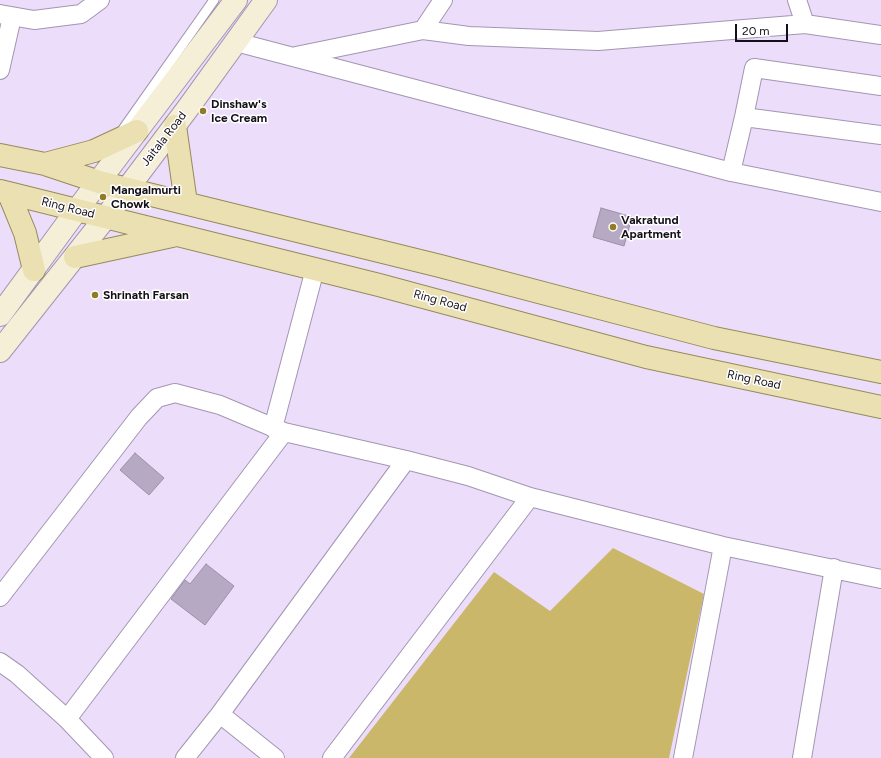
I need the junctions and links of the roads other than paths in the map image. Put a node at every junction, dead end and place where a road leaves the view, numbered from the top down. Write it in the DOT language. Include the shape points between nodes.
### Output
graph roads {
  1 [pos="100,0"];
  2 [pos="214,0"];
  3 [pos="236,0"];
  4 [pos="266,0"];
  5 [pos="443,0"];
  6 [pos="797,0"];
  7 [pos="6,16"];
  8 [pos="805,24"];
  9 [pos="423,30"];
  10 [pos="881,35"];
  11 [pos="236,42"];
  12 [pos="292,57"];
  13 [pos="0,70"];
  14 [pos="881,86"];
  15 [pos="744,117"];
  16 [pos="175,126"];
  17 [pos="137,131"];
  18 [pos="881,135"];
  19 [pos="115,142"];
  20 [pos="0,155"];
  21 [pos="45,164"];
  22 [pos="731,172"];
  23 [pos="99,182"];
  24 [pos="126,188"];
  25 [pos="5,193"];
  26 [pos="881,202"];
  27 [pos="186,203"];
  28 [pos="77,210"];
  29 [pos="106,217"];
  30 [pos="177,235"];
  31 [pos="75,257"];
  32 [pos="315,269"];
  33 [pos="34,270"];
  34 [pos="0,315"];
  35 [pos="0,351"];
  36 [pos="881,372"];
  37 [pos="881,407"];
  38 [pos="279,430"];
  39 [pos="406,460"];
  40 [pos="530,497"];
  41 [pos="723,546"];
  42 [pos="834,568"];
  43 [pos="881,579"];
  44 [pos="0,597"];
  45 [pos="0,662"];
  46 [pos="220,714"];
  47 [pos="67,720"];
  48 [pos="104,758"];
  49 [pos="185,758"];
  50 [pos="275,758"];
  51 [pos="332,758"];
  52 [pos="683,758"];
  53 [pos="802,758"];
  1 -- 7 [label="street" via="81,14 34,20"];
  2 -- 19 [label="lane"];
  3 -- 17 [label="main road"];
  4 -- 11 [label="main road, Jaitala Road"];
  5 -- 9 [label="street"];
  6 -- 8 [label="street"];
  7 -- 13 [label="street"];
  8 -- 9 [label="street" via="598,41 469,36"];
  8 -- 10 [label="street"];
  9 -- 12 [label="street"];
  11 -- 12 [label="street"];
  11 -- 16 [label="main road, Jaitala Road"];
  12 -- 22 [label="street"];
  14 -- 15 [label="street" via="754,68"];
  15 -- 18 [label="street"];
  15 -- 22 [label="street"];
  16 -- 24 [label="main road, Jaitala Road"];
  16 -- 27 [label="main road"];
  17 -- 19 [label="main road"];
  17 -- 23 [label="main road"];
  19 -- 21 [label="main road" via="94,151"];
  20 -- 21 [label="main road"];
  21 -- 23 [label="main road"];
  22 -- 26 [label="street"];
  23 -- 24 [label="main road"];
  23 -- 28 [label="main road"];
  24 -- 27 [label="main road"];
  24 -- 29 [label="main road, Jaitala Road"];
  25 -- 28 [label="main road, Ring Road"];
  25 -- 33 [label="main road" via="25,233"];
  27 -- 36 [label="main road" via="714,338"];
  28 -- 29 [label="main road, Ring Road"];
  28 -- 33 [label="main road"];
  29 -- 30 [label="main road, Ring Road"];
  29 -- 31 [label="main road, Jaitala Road"];
  30 -- 31 [label="main road"];
  30 -- 32 [label="main road, Ring Road"];
  31 -- 35 [label="main road, Jaitala Road"];
  32 -- 37 [label="main road, Ring Road" via="646,357"];
  32 -- 38 [label="street"];
  33 -- 34 [label="main road"];
  38 -- 39 [label="street"];
  38 -- 44 [label="street" via="220,405 174,393 157,398 139,416"];
  38 -- 47 [label="street"];
  39 -- 40 [label="street" via="468,476"];
  39 -- 46 [label="street"];
  40 -- 41 [label="street"];
  40 -- 51 [label="street"];
  41 -- 42 [label="street"];
  41 -- 52 [label="street"];
  42 -- 43 [label="street"];
  42 -- 53 [label="street"];
  45 -- 47 [label="street" via="18,674"];
  46 -- 49 [label="street"];
  46 -- 50 [label="street"];
  47 -- 48 [label="street"];
}
